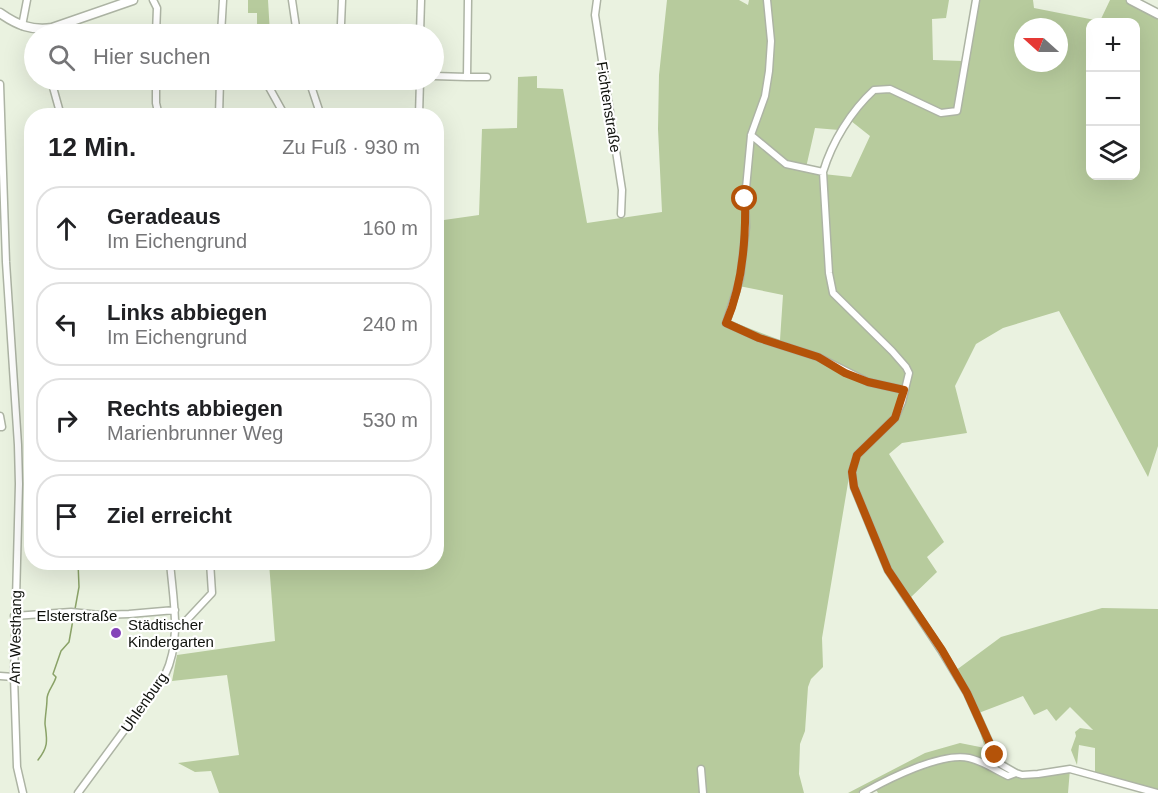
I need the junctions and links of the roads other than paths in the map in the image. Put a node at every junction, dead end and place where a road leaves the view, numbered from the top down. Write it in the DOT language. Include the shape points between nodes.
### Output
graph roads {
  1 [pos="27,0"];
  2 [pos="133,0"];
  3 [pos="153,0"];
  4 [pos="223,0"];
  5 [pos="292,0"];
  6 [pos="342,0"];
  7 [pos="421,0"];
  8 [pos="468,0"];
  9 [pos="597,0"];
  10 [pos="767,0"];
  11 [pos="976,0"];
  12 [pos="1131,0"];
  13 [pos="0,13"];
  14 [pos="1158,14"];
  15 [pos="64,24"];
  16 [pos="156,24"];
  17 [pos="222,24"];
  18 [pos="296,24"];
  19 [pos="341,24"];
  20 [pos="420,24"];
  21 [pos="22,26"];
  22 [pos="444,76"];
  23 [pos="467,77"];
  24 [pos="487,77"];
  25 [pos="0,84"];
  26 [pos="54,90"];
  27 [pos="156,90"];
  28 [pos="220,90"];
  29 [pos="271,90"];
  30 [pos="312,90"];
  31 [pos="420,90"];
  32 [pos="58,108"];
  33 [pos="157,108"];
  34 [pos="219,108"];
  35 [pos="281,108"];
  36 [pos="318,108"];
  37 [pos="419,108"];
  38 [pos="750,135"];
  39 [pos="823,172"];
  40 [pos="621,214"];
  41 [pos="904,390"];
  42 [pos="0,416"];
  43 [pos="0,427"];
  44 [pos="171,570"];
  45 [pos="211,570"];
  46 [pos="175,610"];
  47 [pos="14,616"];
  48 [pos="175,626"];
  49 [pos="0,676"];
  50 [pos="14,677"];
  51 [pos="700,769"];
  52 [pos="1016,773"];
  53 [pos="23,793"];
  54 [pos="78,793"];
  55 [pos="703,793"];
  56 [pos="863,793"];
  57 [pos="1157,793"];
  1 -- 21 [label="street"];
  2 -- 15 [label="street"];
  3 -- 16 [label="street"];
  4 -- 17 [label="street"];
  5 -- 18 [label="street"];
  6 -- 19 [label="street"];
  7 -- 20 [label="street"];
  8 -- 23 [label="street"];
  9 -- 40 [label="street, Fichtenstraße" via="595,15 622,190"];
  10 -- 38 [label="street" via="769,71 765,96"];
  11 -- 39 [label="street" via="957,111 941,112 890,89 874,90 849,118"];
  12 -- 14 [label="street"];
  13 -- 21 [label="street"];
  22 -- 23 [label="street"];
  23 -- 24 [label="street"];
  25 -- 47 [label="street, Am Westhang" via="19,484"];
  26 -- 32 [label="street"];
  27 -- 33 [label="street"];
  28 -- 34 [label="street"];
  29 -- 35 [label="street"];
  30 -- 36 [label="street"];
  31 -- 37 [label="street"];
  38 -- 39 [label="street" via="786,164"];
  38 -- 41 [label="street" via="741,270 726,323 818,357 868,382"];
  39 -- 41 [label="street" via="832,293 906,367 909,373"];
  41 -- 52 [label="street" via="895,418 857,455 852,472 854,487 888,570 967,693 995,755 1002,765"];
  42 -- 43 [label="street"];
  44 -- 46 [label="street, Uhlenburg"];
  45 -- 48 [label="street" via="212,593 183,623"];
  46 -- 47 [label="street, Elsterstraße"];
  46 -- 48 [label="street, Uhlenburg"];
  47 -- 50 [label="street, Am Westhang"];
  48 -- 54 [label="street, Uhlenburg" via="174,650 165,675"];
  49 -- 50 [label="street"];
  50 -- 53 [label="street, Am Westhang" via="17,767"];
  51 -- 55 [label="street"];
  52 -- 56 [label="street" via="1008,776 978,760 961,757 907,771"];
  52 -- 57 [label="street" via="1070,770"];
}
